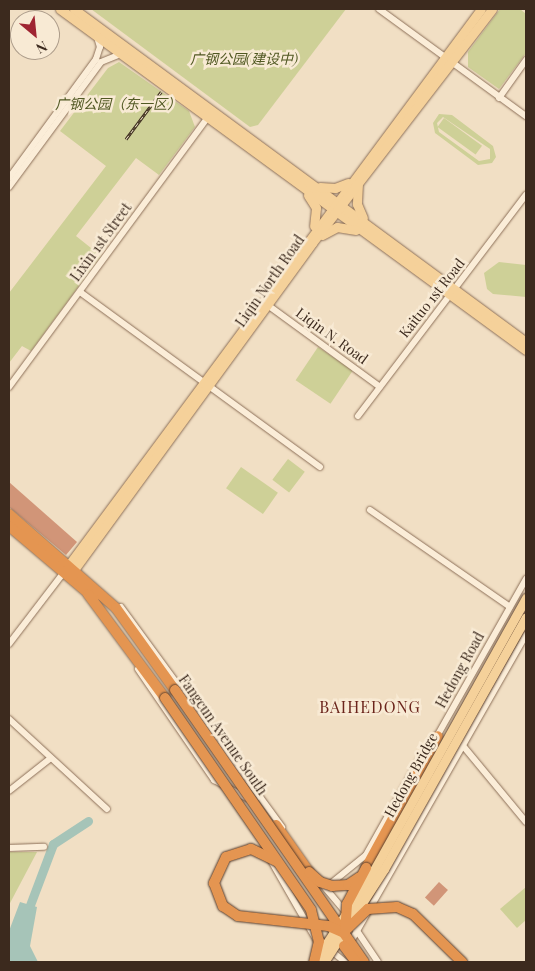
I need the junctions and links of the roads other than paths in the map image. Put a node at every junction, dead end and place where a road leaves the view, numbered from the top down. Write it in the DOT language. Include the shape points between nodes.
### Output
graph roads {
  1 [pos="60,9"];
  2 [pos="74,9"];
  3 [pos="379,9"];
  4 [pos="480,9"];
  5 [pos="492,9"];
  6 [pos="97,36"];
  7 [pos="121,54"];
  8 [pos="449,60"];
  9 [pos="526,60"];
  10 [pos="499,98"];
  11 [pos="210,114"];
  12 [pos="526,116"];
  13 [pos="9,178"];
  14 [pos="354,182"];
  15 [pos="9,186"];
  16 [pos="314,186"];
  17 [pos="301,187"];
  18 [pos="526,195"];
  19 [pos="340,202"];
  20 [pos="333,211"];
  21 [pos="364,219"];
  22 [pos="389,238"];
  23 [pos="310,240"];
  24 [pos="382,245"];
  25 [pos="452,291"];
  26 [pos="80,292"];
  27 [pos="269,306"];
  28 [pos="526,342"];
  29 [pos="526,350"];
  30 [pos="207,384"];
  31 [pos="380,387"];
  32 [pos="9,388"];
  33 [pos="358,416"];
  34 [pos="320,467"];
  35 [pos="370,510"];
  36 [pos="9,514"];
  37 [pos="9,526"];
  38 [pos="71,572"];
  39 [pos="526,579"];
  40 [pos="86,592"];
  41 [pos="526,598"];
  42 [pos="510,607"];
  43 [pos="526,617"];
  44 [pos="526,635"];
  45 [pos="9,644"];
  46 [pos="170,694"];
  47 [pos="9,719"];
  48 [pos="446,721"];
  49 [pos="472,733"];
  50 [pos="438,736"];
  51 [pos="464,747"];
  52 [pos="51,758"];
  53 [pos="240,777"];
  54 [pos="235,790"];
  55 [pos="9,791"];
  56 [pos="107,808"];
  57 [pos="526,822"];
  58 [pos="9,848"];
  59 [pos="44,848"];
  60 [pos="281,865"];
  61 [pos="366,868"];
  62 [pos="325,887"];
  63 [pos="298,903"];
  64 [pos="333,917"];
  65 [pos="348,929"];
  66 [pos="358,932"];
  67 [pos="350,942"];
  68 [pos="341,960"];
  69 [pos="314,962"];
  70 [pos="324,962"];
  71 [pos="356,962"];
  72 [pos="364,962"];
  73 [pos="371,962"];
  74 [pos="378,962"];
  75 [pos="462,962"];
  1 -- 6 [label="main road"];
  2 -- 11 [label="main road"];
  3 -- 8 [label="street"];
  4 -- 8 [label="main road, Liqin North Road"];
  5 -- 8 [label="main road, Liqin North Road"];
  6 -- 7 [label="main road"];
  6 -- 13 [label="street" via="100,47 96,59"];
  7 -- 11 [label="main road"];
  7 -- 15 [label="street" via="101,62"];
  8 -- 10 [label="street"];
  8 -- 14 [label="main road, Liqin North Road"];
  9 -- 10 [label="street"];
  10 -- 12 [label="street"];
  11 -- 16 [label="main road"];
  11 -- 17 [label="main road"];
  11 -- 26 [label="street, Lixin 1st Street"];
  14 -- 16 [label="main road" via="335,188"];
  14 -- 19 [label="main road, Liqin North Road"];
  14 -- 21 [label="main road" via="357,204"];
  16 -- 19 [label="main road"];
  17 -- 20 [label="main road"];
  17 -- 23 [label="main road" via="316,208"];
  18 -- 25 [label="street, Kaituo 1st Road"];
  19 -- 20 [label="main road, Liqin North Road"];
  19 -- 21 [label="main road"];
  20 -- 23 [label="main road, Liqin North Road"];
  20 -- 24 [label="main road"];
  21 -- 22 [label="main road"];
  22 -- 24 [label="main road" via="383,238"];
  22 -- 25 [label="main road"];
  23 -- 24 [label="main road" via="344,226"];
  23 -- 27 [label="main road, Liqin North Road"];
  23 -- 30 [label="main road, Liqin North Road"];
  24 -- 25 [label="main road"];
  25 -- 28 [label="main road"];
  25 -- 29 [label="main road"];
  25 -- 31 [label="street, Kaituo 1st Road"];
  26 -- 30 [label="street"];
  26 -- 32 [label="street, Lixin 1st Street"];
  27 -- 30 [label="main road, Liqin North Road"];
  27 -- 31 [label="street, Liqin N. Road"];
  30 -- 34 [label="street"];
  30 -- 38 [label="main road, Liqin North Road"];
  31 -- 33 [label="street, Kaituo 1st Road"];
  35 -- 42 [label="street"];
  36 -- 38 [label="highway, Fangcun Avenue South"];
  37 -- 38 [label="highway, Fangcun Avenue South"];
  38 -- 40 [label="highway, Fangcun Avenue South"];
  38 -- 45 [label="street"];
  38 -- 46 [label="highway, Fangcun Avenue South" via="120,614"];
  38 -- 53 [label="street, Fangcun Avenue South" via="97,586 135,622"];
  39 -- 42 [label="street, Hedong Road"];
  40 -- 46 [label="highway, Fangcun Avenue South" via="116,619"];
  40 -- 54 [label="street, Fangcun Avenue South" via="211,776 221,787"];
  41 -- 69 [label="main road, Hedong Bridge, bridge" via="370,877"];
  42 -- 48 [label="street, Hedong Road"];
  43 -- 65 [label="main road, Hedong Bridge, bridge"];
  44 -- 49 [label="street"];
  46 -- 53 [label="highway, Fangcun Avenue South, bridge"];
  46 -- 60 [label="highway, bridge"];
  46 -- 71 [label="highway, Fangcun Avenue South, bridge"];
  47 -- 52 [label="street"];
  48 -- 49 [label="street" via="454,735"];
  48 -- 50 [label="street, Hedong Road"];
  49 -- 51 [label="street"];
  50 -- 61 [label="highway"];
  50 -- 62 [label="street, Hedong Road" via="421,757 366,854"];
  51 -- 57 [label="street"];
  51 -- 66 [label="street"];
  52 -- 55 [label="street"];
  52 -- 56 [label="street"];
  53 -- 54 [label="street" via="243,785"];
  53 -- 61 [label="highway, bridge" via="316,880 328,886 344,886 358,879"];
  53 -- 62 [label="street, Fangcun Avenue South"];
  53 -- 64 [label="highway, Fangcun Avenue South, bridge"];
  54 -- 63 [label="street, Fangcun Avenue South" via="242,793 262,820 269,857"];
  58 -- 59 [label="street"];
  60 -- 67 [label="highway, bridge" via="256,850 233,852 217,869 214,883 218,898 238,916 328,926"];
  60 -- 69 [label="highway, bridge" via="314,919 318,945"];
  61 -- 71 [label="highway, bridge" via="349,899 344,920 345,939"];
  62 -- 63 [label="street, Hedong Road"];
  62 -- 66 [label="street, Fangcun Avenue South"];
  63 -- 68 [label="street, Fangcun Avenue South" via="314,938"];
  64 -- 67 [label="highway, bridge"];
  64 -- 73 [label="highway, bridge"];
  65 -- 70 [label="main road, Hedong Bridge, bridge"];
  65 -- 75 [label="highway, bridge" via="372,908 397,907 413,914"];
  66 -- 68 [label="street"];
  66 -- 74 [label="street, Fangcun Avenue South"];
  67 -- 72 [label="highway, bridge"];
}
